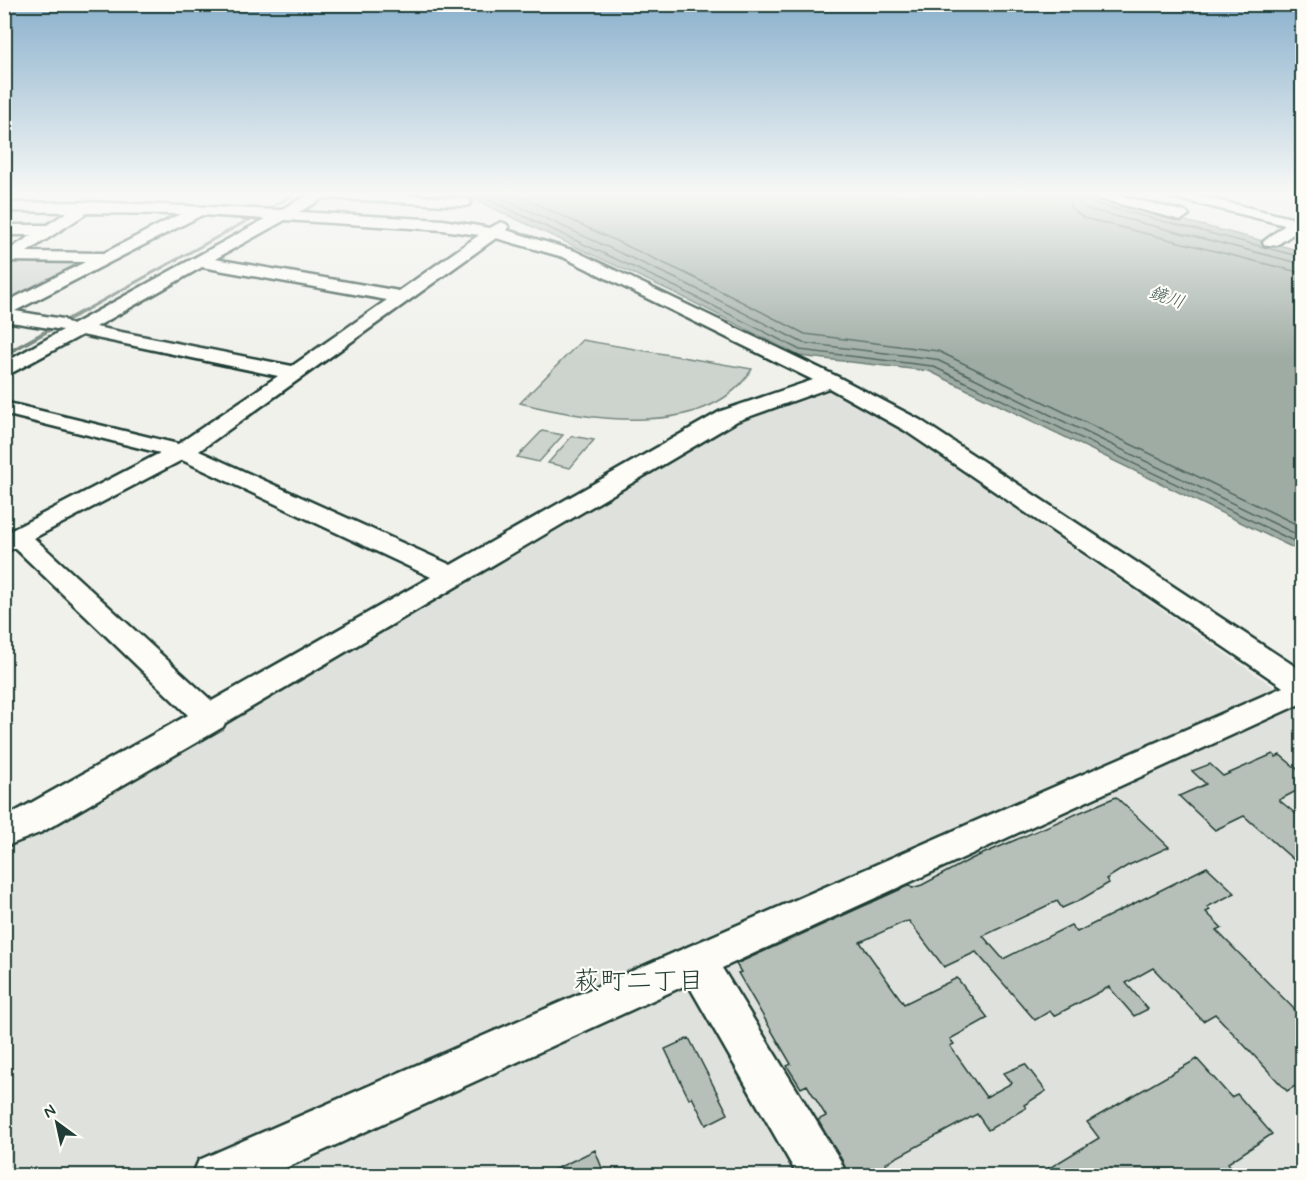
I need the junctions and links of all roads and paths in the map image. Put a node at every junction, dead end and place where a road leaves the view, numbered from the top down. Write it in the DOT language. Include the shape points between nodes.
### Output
graph roads {
  1 [pos="122,249"];
  2 [pos="209,249"];
  3 [pos="216,249"];
  4 [pos="460,249"];
  5 [pos="556,249"];
  6 [pos="7,257"];
  7 [pos="106,257"];
  8 [pos="197,261"];
  9 [pos="403,297"];
  10 [pos="4,310"];
  11 [pos="4,315"];
  12 [pos="71,327"];
  13 [pos="4,358"];
  14 [pos="4,371"];
  15 [pos="295,373"];
  16 [pos="831,381"];
  17 [pos="4,408"];
  18 [pos="182,452"];
  19 [pos="11,541"];
  20 [pos="454,577"];
  21 [pos="1302,685"];
  22 [pos="1302,691"];
  23 [pos="212,719"];
  24 [pos="4,833"];
  25 [pos="696,961"];
  26 [pos="215,1176"];
  27 [pos="824,1176"];
  1 -- 7 [label="street"];
  2 -- 12 [label="street"];
  3 -- 8 [label="street"];
  4 -- 9 [label="street"];
  5 -- 16 [label="street"];
  6 -- 7 [label="street"];
  7 -- 10 [label="street"];
  8 -- 9 [label="street"];
  8 -- 12 [label="street"];
  9 -- 15 [label="street"];
  11 -- 12 [label="street"];
  12 -- 13 [label="street"];
  12 -- 14 [label="street"];
  12 -- 15 [label="street"];
  15 -- 18 [label="street"];
  16 -- 20 [label="street" via="729,416"];
  16 -- 21 [label="street" via="922,431"];
  17 -- 18 [label="street"];
  18 -- 19 [label="street"];
  18 -- 20 [label="street"];
  19 -- 23 [label="street"];
  20 -- 23 [label="street"];
  22 -- 25 [label="street"];
  23 -- 24 [label="street"];
  25 -- 26 [label="street"];
  25 -- 27 [label="street"];
}
